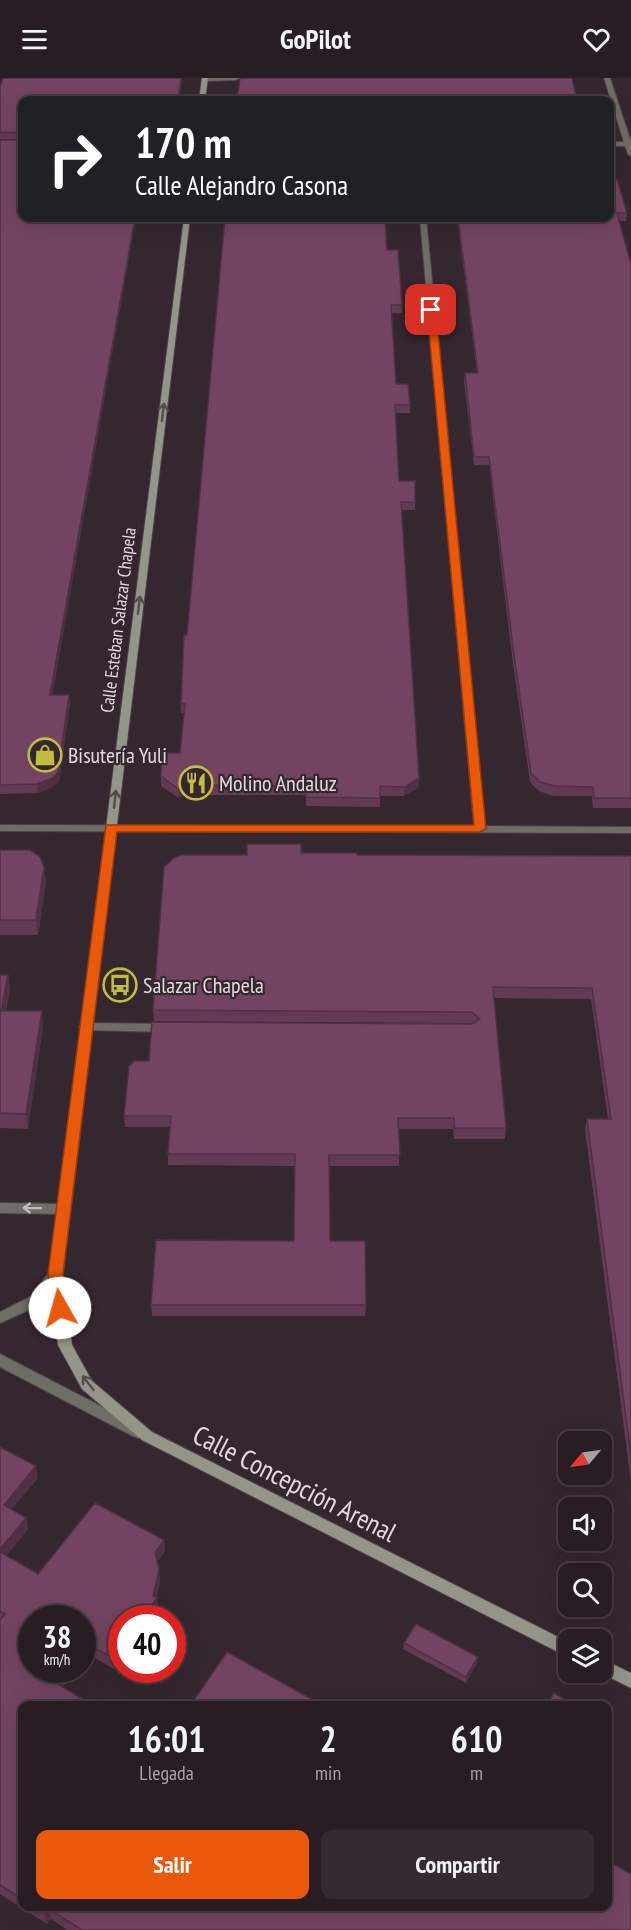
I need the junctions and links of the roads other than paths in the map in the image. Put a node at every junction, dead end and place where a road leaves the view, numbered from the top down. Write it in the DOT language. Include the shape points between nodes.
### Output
graph roads {
  1 [pos="236,78"];
  2 [pos="607,78"];
  3 [pos="205,79"];
  4 [pos="203,96"];
  5 [pos="613,96"];
  6 [pos="614,98"];
  7 [pos="614,144"];
  8 [pos="630,144"];
  9 [pos="631,154"];
  10 [pos="187,222"];
  11 [pos="423,222"];
  12 [pos="0,828"];
  13 [pos="111,828"];
  14 [pos="480,829"];
  15 [pos="631,830"];
  16 [pos="85,1027"];
  17 [pos="177,1028"];
  18 [pos="0,1208"];
  19 [pos="63,1209"];
  20 [pos="56,1274"];
  21 [pos="0,1318"];
  22 [pos="0,1360"];
  23 [pos="147,1436"];
  24 [pos="558,1645"];
  25 [pos="612,1671"];
  26 [pos="631,1681"];
  1 -- 3 [label="street"];
  2 -- 5 [label="street"];
  3 -- 4 [label="street"];
  6 -- 8 [label="street"];
  7 -- 8 [label="street"];
  8 -- 9 [label="street"];
  13 -- 10 [label="street, Calle Esteban Salazar Chapela, one-way"];
  11 -- 14 [label="street"];
  12 -- 13 [label="street"];
  13 -- 14 [label="street"];
  13 -- 16 [label="street, Calle Esteban Salazar Chapela"];
  14 -- 15 [label="street"];
  16 -- 17 [label="street"];
  16 -- 19 [label="street, Calle Esteban Salazar Chapela"];
  19 -- 18 [label="street, one-way"];
  19 -- 20 [label="street, Calle Esteban Salazar Chapela"];
  20 -- 21 [label="street" via="35,1301"];
  23 -- 20 [label="street, Calle Esteban Salazar Chapela, one-way" via="87,1385 81,1375 65,1345"];
  22 -- 23 [label="street, Calle Concepción Arenal"];
  23 -- 24 [label="street, Calle Concepción Arenal"];
  25 -- 26 [label="street"];
}
